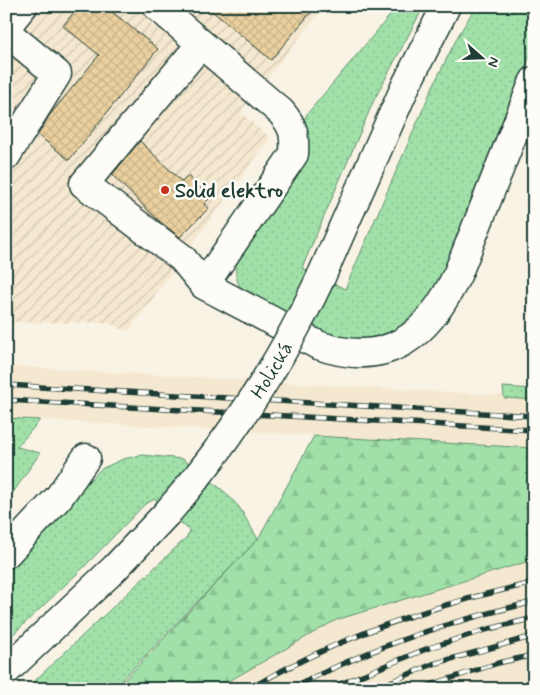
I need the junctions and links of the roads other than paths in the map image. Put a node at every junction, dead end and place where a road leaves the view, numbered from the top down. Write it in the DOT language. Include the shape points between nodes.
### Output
graph roads {
  1 [pos="23,6"];
  2 [pos="158,6"];
  3 [pos="446,6"];
  4 [pos="6,28"];
  5 [pos="6,32"];
  6 [pos="201,44"];
  7 [pos="534,81"];
  8 [pos="6,156"];
  9 [pos="204,285"];
  10 [pos="86,458"];
  11 [pos="6,554"];
  12 [pos="6,671"];
  1 -- 4 [label="street"];
  2 -- 6 [label="street"];
  3 -- 12 [label="street, Holická, bridge" via="406,86 321,277 287,346 256,397 217,453 168,512 121,563"];
  5 -- 8 [label="street" via="57,74"];
  6 -- 9 [label="street" via="281,112 291,124 295,137 294,154"];
  6 -- 9 [label="street" via="84,184 182,258"];
  7 -- 9 [label="street" via="451,289 432,318 409,339 366,353 334,351"];
  10 -- 11 [label="street" via="59,497"];
}
